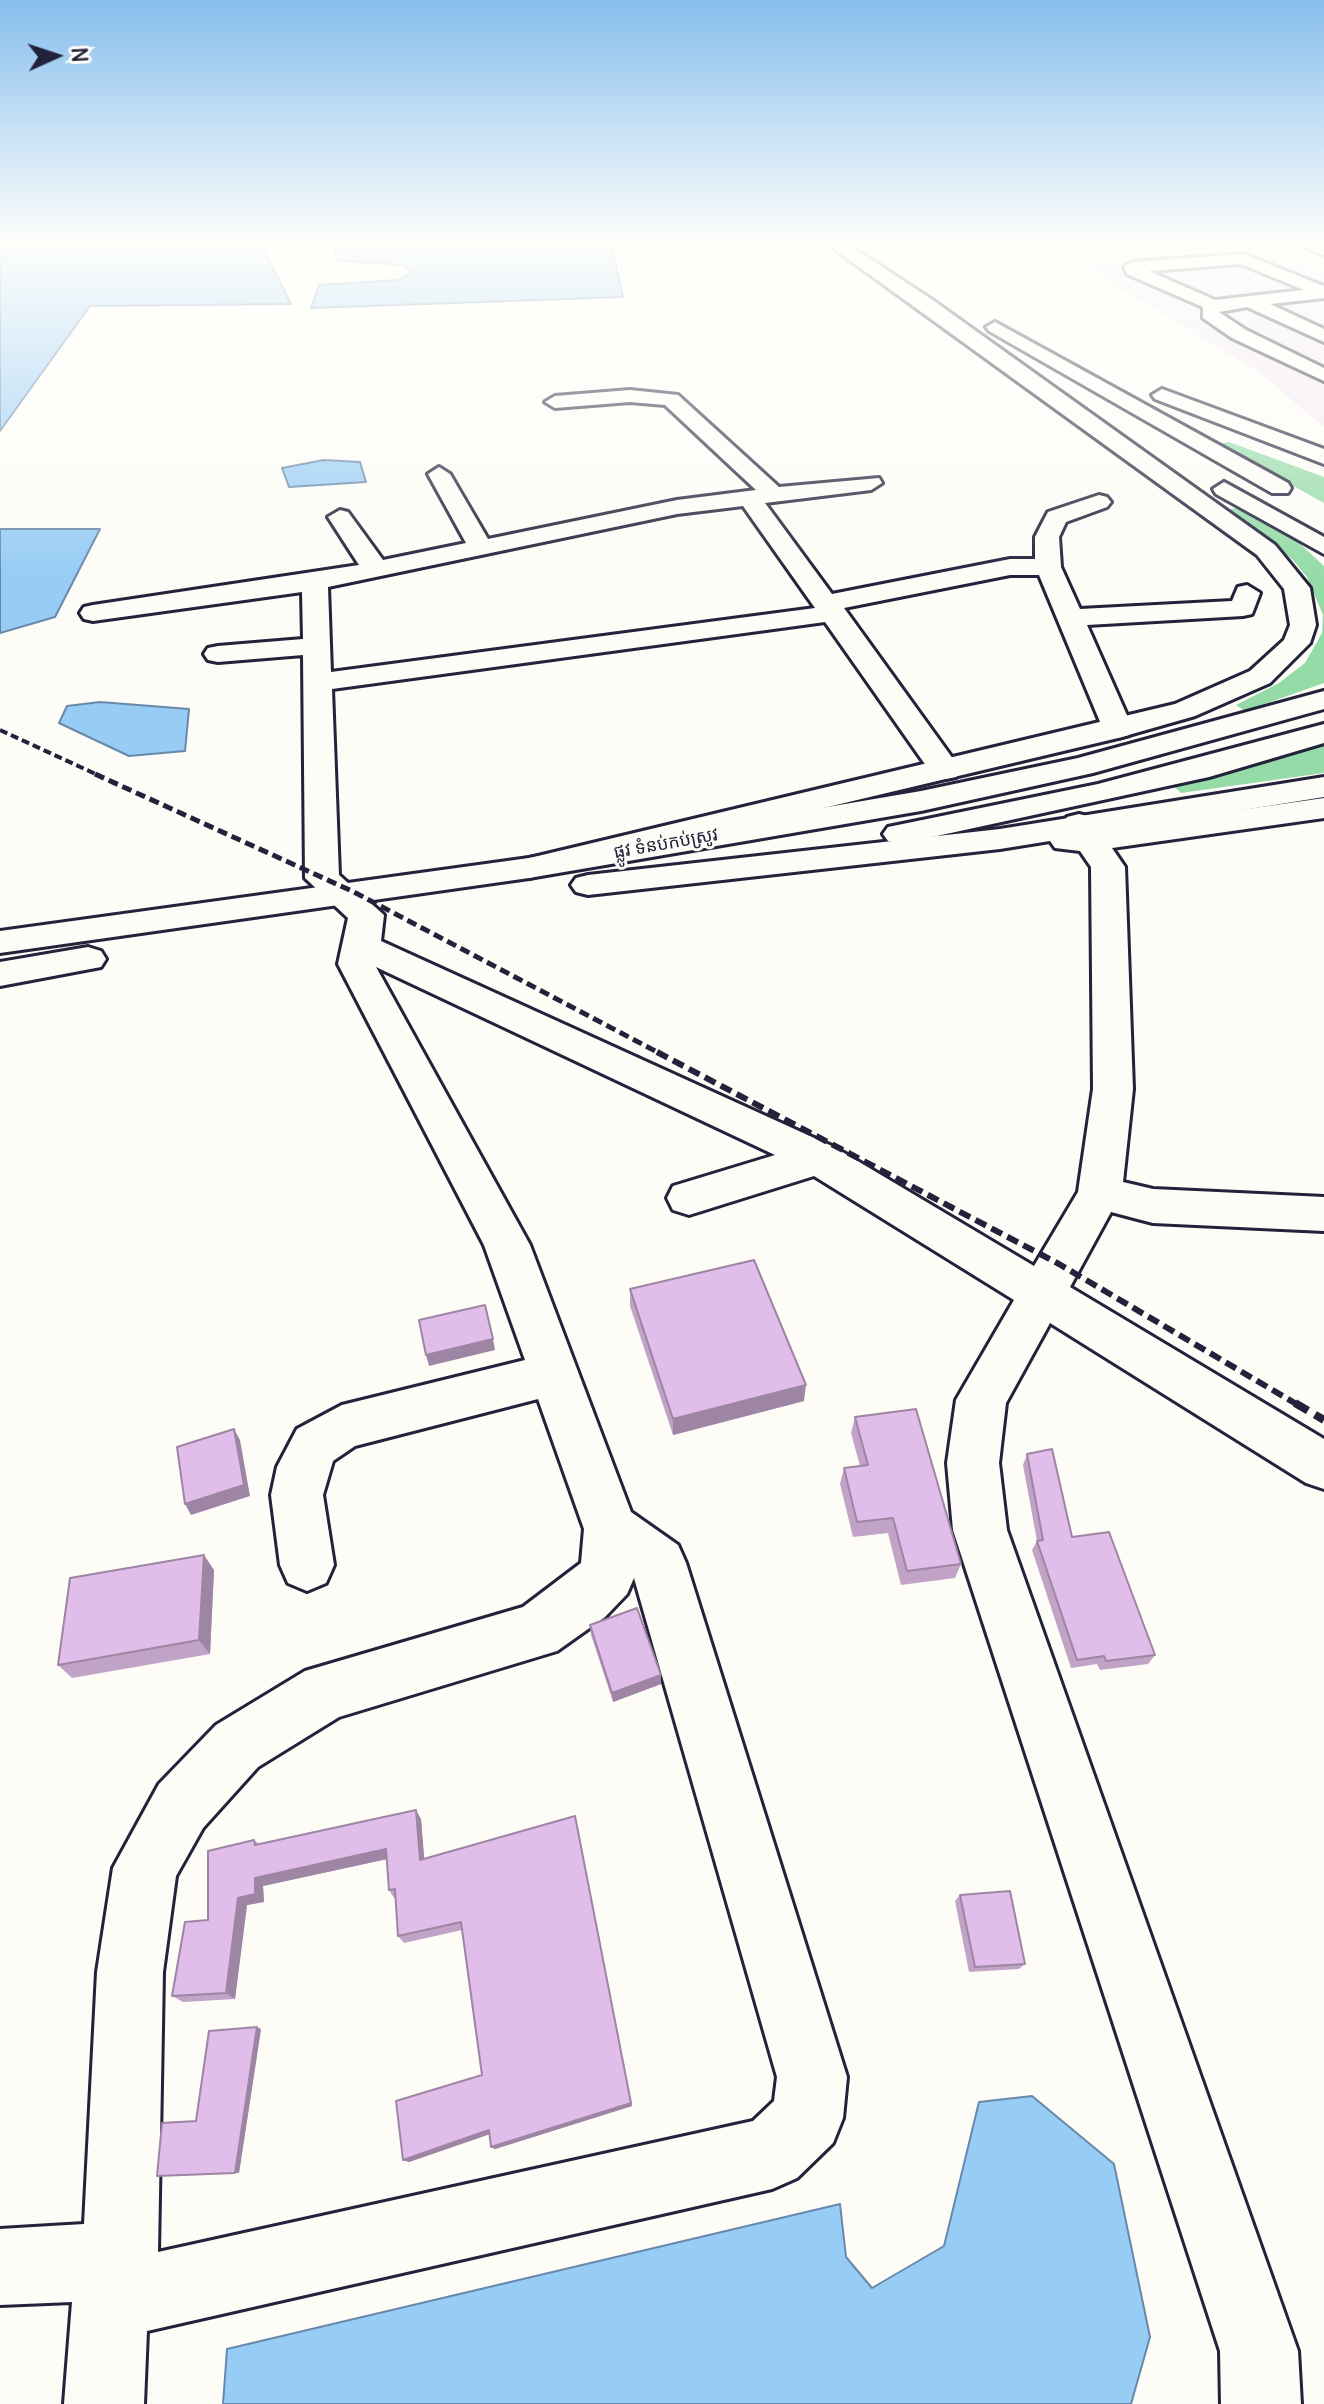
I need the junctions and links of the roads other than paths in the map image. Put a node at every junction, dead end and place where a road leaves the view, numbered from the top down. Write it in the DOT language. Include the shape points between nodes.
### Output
graph roads {
  1 [pos="992,352"];
  2 [pos="1012,352"];
  3 [pos="1039,352"];
  4 [pos="1044,352"];
  5 [pos="1066,352"];
  6 [pos="1245,352"];
  7 [pos="1277,352"];
  8 [pos="1324,375"];
  9 [pos="1290,380"];
  10 [pos="555,402"];
  11 [pos="1324,457"];
  12 [pos="1183,466"];
  13 [pos="1324,472"];
  14 [pos="439,474"];
  15 [pos="802,474"];
  16 [pos="1211,481"];
  17 [pos="871,483"];
  18 [pos="762,494"];
  19 [pos="1297,497"];
  20 [pos="1099,502"];
  21 [pos="340,517"];
  22 [pos="1324,547"];
  23 [pos="482,549"];
  24 [pos="1048,567"];
  25 [pos="377,569"];
  26 [pos="315,582"];
  27 [pos="1247,593"];
  28 [pos="830,608"];
  29 [pos="93,613"];
  30 [pos="1071,618"];
  31 [pos="218,654"];
  32 [pos="318,664"];
  33 [pos="1324,700"];
  34 [pos="1118,729"];
  35 [pos="1324,733"];
  36 [pos="945,770"];
  37 [pos="1324,787"];
  38 [pos="1324,808"];
  39 [pos="1085,833"];
  40 [pos="529,868"];
  41 [pos="588,885"];
  42 [pos="355,919"];
  43 [pos="0,942"];
  44 [pos="0,974"];
  45 [pos="819,1158"];
  46 [pos="1100,1193"];
  47 [pos="689,1198"];
  48 [pos="1324,1214"];
  49 [pos="1042,1294"];
  50 [pos="554,1374"];
  51 [pos="1324,1466"];
  52 [pos="611,1529"];
  53 [pos="307,1565"];
  54 [pos="0,2267"];
  55 [pos="115,2277"];
  56 [pos="104,2404"];
  57 [pos="1261,2404"];
  1 -- 34 [label="main road" via="1232,523 1266,550 1297,588 1303,625 1296,643 1271,668 1233,691"];
  2 -- 12 [label="main road"];
  3 -- 19 [label="main road"];
  4 -- 13 [label="main road" via="1119,389"];
  5 -- 11 [label="main road"];
  6 -- 9 [label="main road"];
  7 -- 8 [label="main road"];
  10 -- 18 [label="main road" via="630,396 671,399"];
  14 -- 23 [label="main road"];
  15 -- 18 [label="main road" via="799,481"];
  16 -- 22 [label="main road"];
  17 -- 18 [label="main road"];
  18 -- 23 [label="main road"];
  18 -- 28 [label="main road"];
  20 -- 24 [label="main road" via="1056,517 1047,537"];
  21 -- 25 [label="main road"];
  23 -- 25 [label="main road"];
  24 -- 28 [label="main road" via="1010,567"];
  24 -- 30 [label="main road"];
  25 -- 26 [label="main road"];
  26 -- 29 [label="main road" via="147,619"];
  26 -- 32 [label="main road"];
  27 -- 30 [label="main road" via="1243,608"];
  28 -- 32 [label="main road"];
  28 -- 36 [label="main road"];
  30 -- 34 [label="main road"];
  31 -- 32 [label="main road"];
  32 -- 42 [label="main road" via="322,878"];
  33 -- 40 [label="main road, ផ្លូវ ទំនប់កប់ស្រូវ" via="1082,766 921,801"];
  34 -- 36 [label="main road"];
  35 -- 41 [label="main road, ផ្លូវ ទំនប់កប់ស្រូវ" via="1198,770 978,821"];
  36 -- 40 [label="main road"];
  37 -- 39 [label="main road"];
  38 -- 39 [label="main road"];
  39 -- 41 [label="main road"];
  39 -- 46 [label="main road" via="1108,867 1114,1000 1113,1089"];
  40 -- 42 [label="main road, ផ្លូវ ទំនប់កប់ស្រូវ"];
  41 -- 42 [label="main road, ផ្លូវ ទំនប់កប់ស្រូវ"];
  42 -- 43 [label="main road, ផ្លូវ ទំនប់កប់ស្រូវ"];
  42 -- 44 [label="main road, ផ្លូវ ទំនប់កប់ស្រូវ"];
  42 -- 45 [label="main road"];
  42 -- 50 [label="main road" via="356,964 507,1245"];
  45 -- 47 [label="main road"];
  45 -- 49 [label="main road"];
  46 -- 48 [label="main road" via="1153,1206"];
  46 -- 49 [label="main road"];
  49 -- 51 [label="main road"];
  49 -- 57 [label="main road" via="981,1400 973,1463 980,1530 1259,2351"];
  50 -- 52 [label="main road"];
  50 -- 53 [label="main road" via="342,1427 315,1445 297,1495"];
  52 -- 55 [label="main road" via="608,1575 537,1631 326,1692 237,1746 181,1806 145,1868 130,1972"];
  52 -- 55 [label="main road" via="659,1563 812,2077 808,2118 772,2153"];
  54 -- 55 [label="main road" via="68,2265"];
  55 -- 56 [label="main road"];
}
